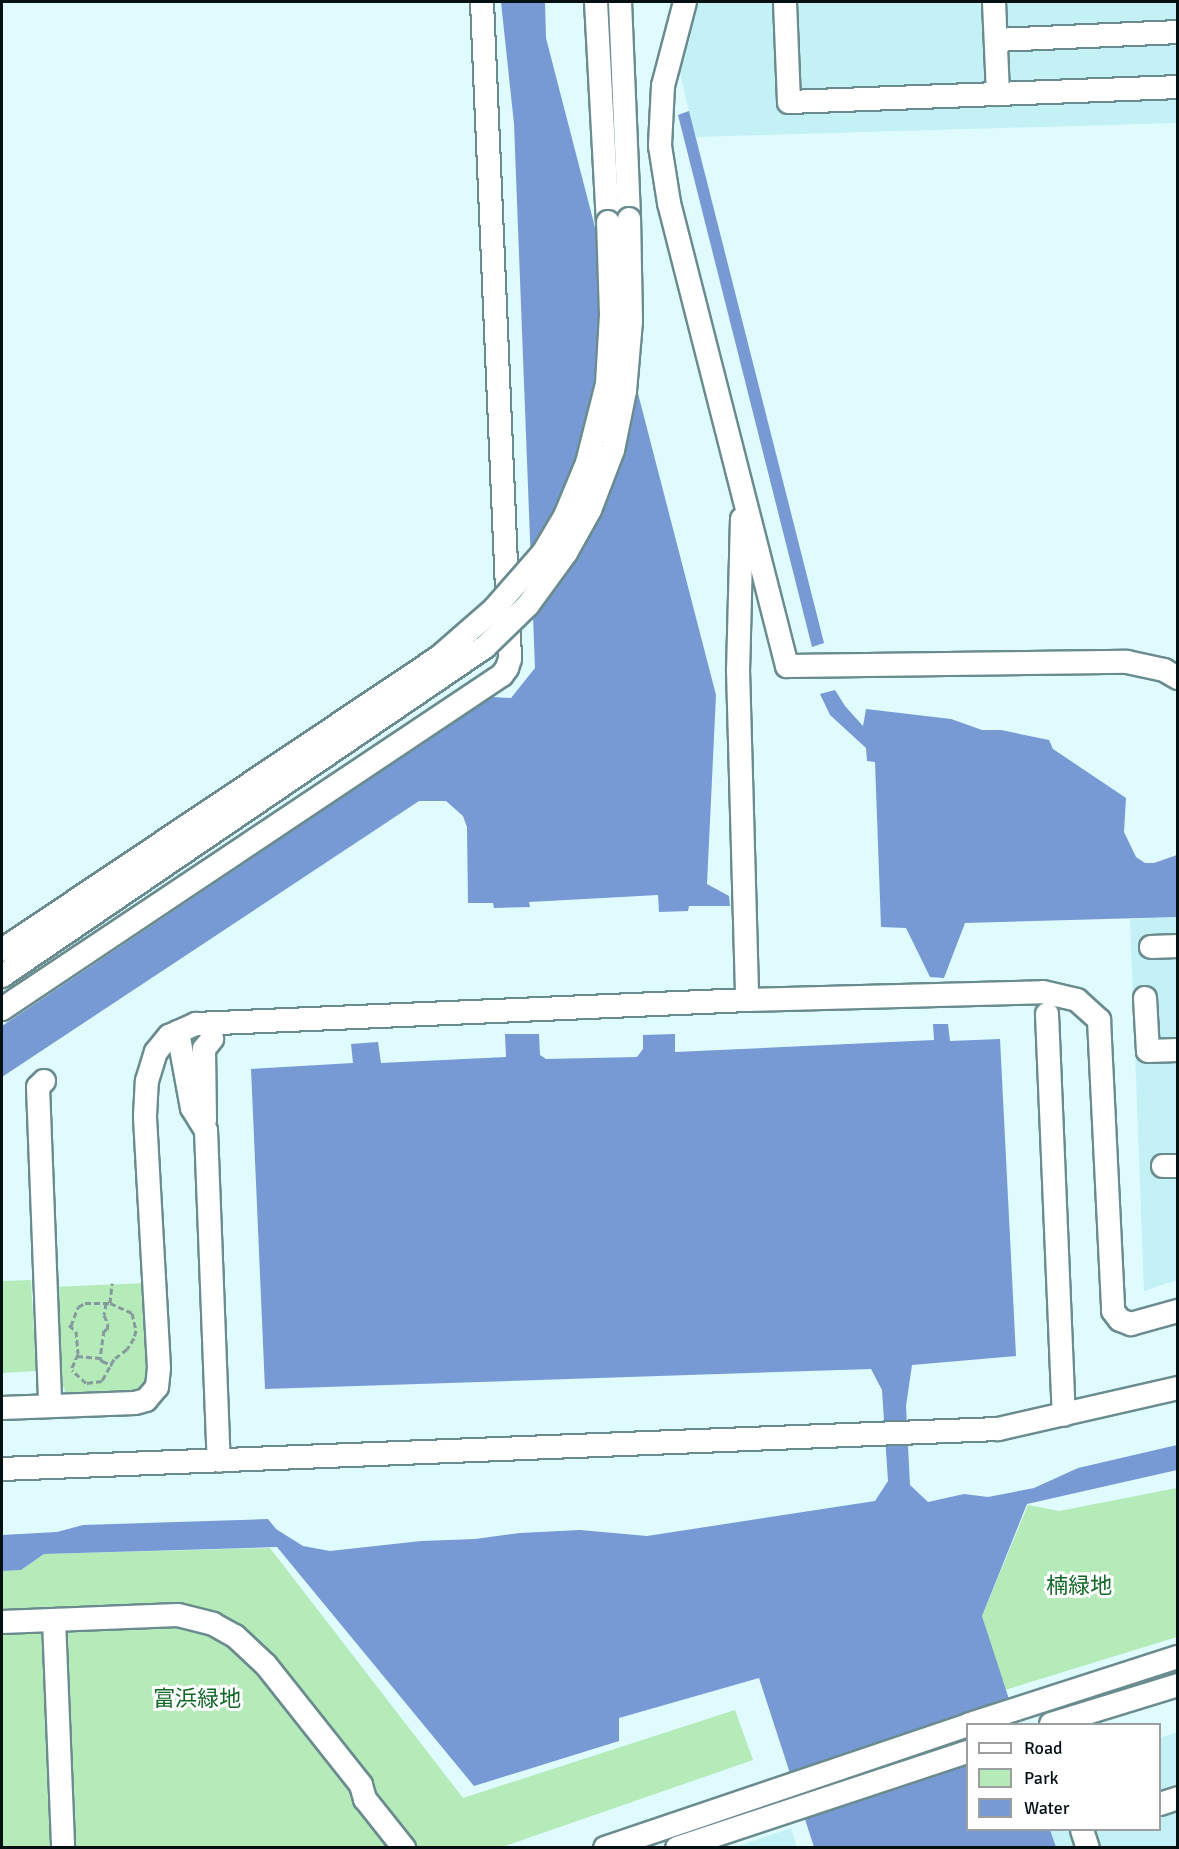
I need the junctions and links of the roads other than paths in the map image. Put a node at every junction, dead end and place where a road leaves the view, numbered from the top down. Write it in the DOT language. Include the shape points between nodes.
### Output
graph roads {
  1 [pos="482,2"];
  2 [pos="596,2"];
  3 [pos="620,2"];
  4 [pos="685,2"];
  5 [pos="785,2"];
  6 [pos="994,2"];
  7 [pos="1178,32"];
  8 [pos="996,40"];
  9 [pos="1178,87"];
  10 [pos="998,94"];
  11 [pos="618,221"];
  12 [pos="742,492"];
  13 [pos="1178,678"];
  14 [pos="1178,946"];
  15 [pos="1151,947"];
  16 [pos="2,950"];
  17 [pos="2,976"];
  18 [pos="1145,998"];
  19 [pos="747,1000"];
  20 [pos="2,1009"];
  21 [pos="1047,1014"];
  22 [pos="178,1032"];
  23 [pos="212,1040"];
  24 [pos="1178,1050"];
  25 [pos="44,1081"];
  26 [pos="206,1130"];
  27 [pos="1178,1311"];
  28 [pos="1178,1388"];
  29 [pos="50,1406"];
  30 [pos="2,1408"];
  31 [pos="1064,1415"];
  32 [pos="219,1461"];
  33 [pos="2,1469"];
  34 [pos="54,1620"];
  35 [pos="2,1622"];
  36 [pos="1178,1657"];
  37 [pos="1178,1685"];
  38 [pos="975,1723"];
  39 [pos="1054,1723"];
  40 [pos="966,1726"];
  41 [pos="966,1753"];
  42 [pos="1178,1798"];
  43 [pos="1161,1804"];
  44 [pos="1082,1831"];
  45 [pos="63,1848"];
  46 [pos="405,1848"];
  47 [pos="605,1848"];
  48 [pos="677,1848"];
  49 [pos="1088,1848"];
  1 -- 20 [label="street" via="510,647 507,668 493,682"];
  2 -- 11 [label="street"];
  3 -- 11 [label="street"];
  4 -- 12 [label="street" via="663,86 660,146 669,203"];
  5 -- 10 [label="street" via="789,102"];
  6 -- 8 [label="street"];
  7 -- 8 [label="street"];
  8 -- 10 [label="street"];
  9 -- 10 [label="street"];
  11 -- 16 [label="street, bridge" via="607,384 587,463 543,553 494,609 439,657"];
  11 -- 17 [label="street, bridge" via="631,321 625,391 613,450 590,510 566,553 528,605 486,647"];
  12 -- 13 [label="street" via="787,666 1127,662 1164,670"];
  12 -- 19 [label="street" via="738,670"];
  14 -- 15 [label="street"];
  18 -- 24 [label="street" via="1148,1051"];
  19 -- 22 [label="street" via="195,1024"];
  19 -- 27 [label="street" via="1044,992 1077,1000 1099,1020 1113,1311 1120,1320 1131,1324"];
  21 -- 31 [label="street"];
  22 -- 26 [label="street" via="192,1107"];
  22 -- 29 [label="street" via="169,1036 156,1052 147,1092 158,1388 146,1400 135,1403"];
  23 -- 26 [label="street" via="204,1049"];
  25 -- 29 [label="street" via="38,1087"];
  26 -- 32 [label="street"];
  28 -- 31 [label="street"];
  29 -- 30 [label="street"];
  31 -- 32 [label="street" via="998,1429 919,1434"];
  32 -- 33 [label="street"];
  34 -- 35 [label="street"];
  34 -- 45 [label="street"];
  34 -- 46 [label="street" via="178,1616 213,1624 235,1636 266,1665 361,1785 365,1799"];
  36 -- 38 [label="street"];
  37 -- 39 [label="street"];
  40 -- 47 [label="street"];
  41 -- 48 [label="street"];
  42 -- 43 [label="street"];
  44 -- 49 [label="street"];
}
